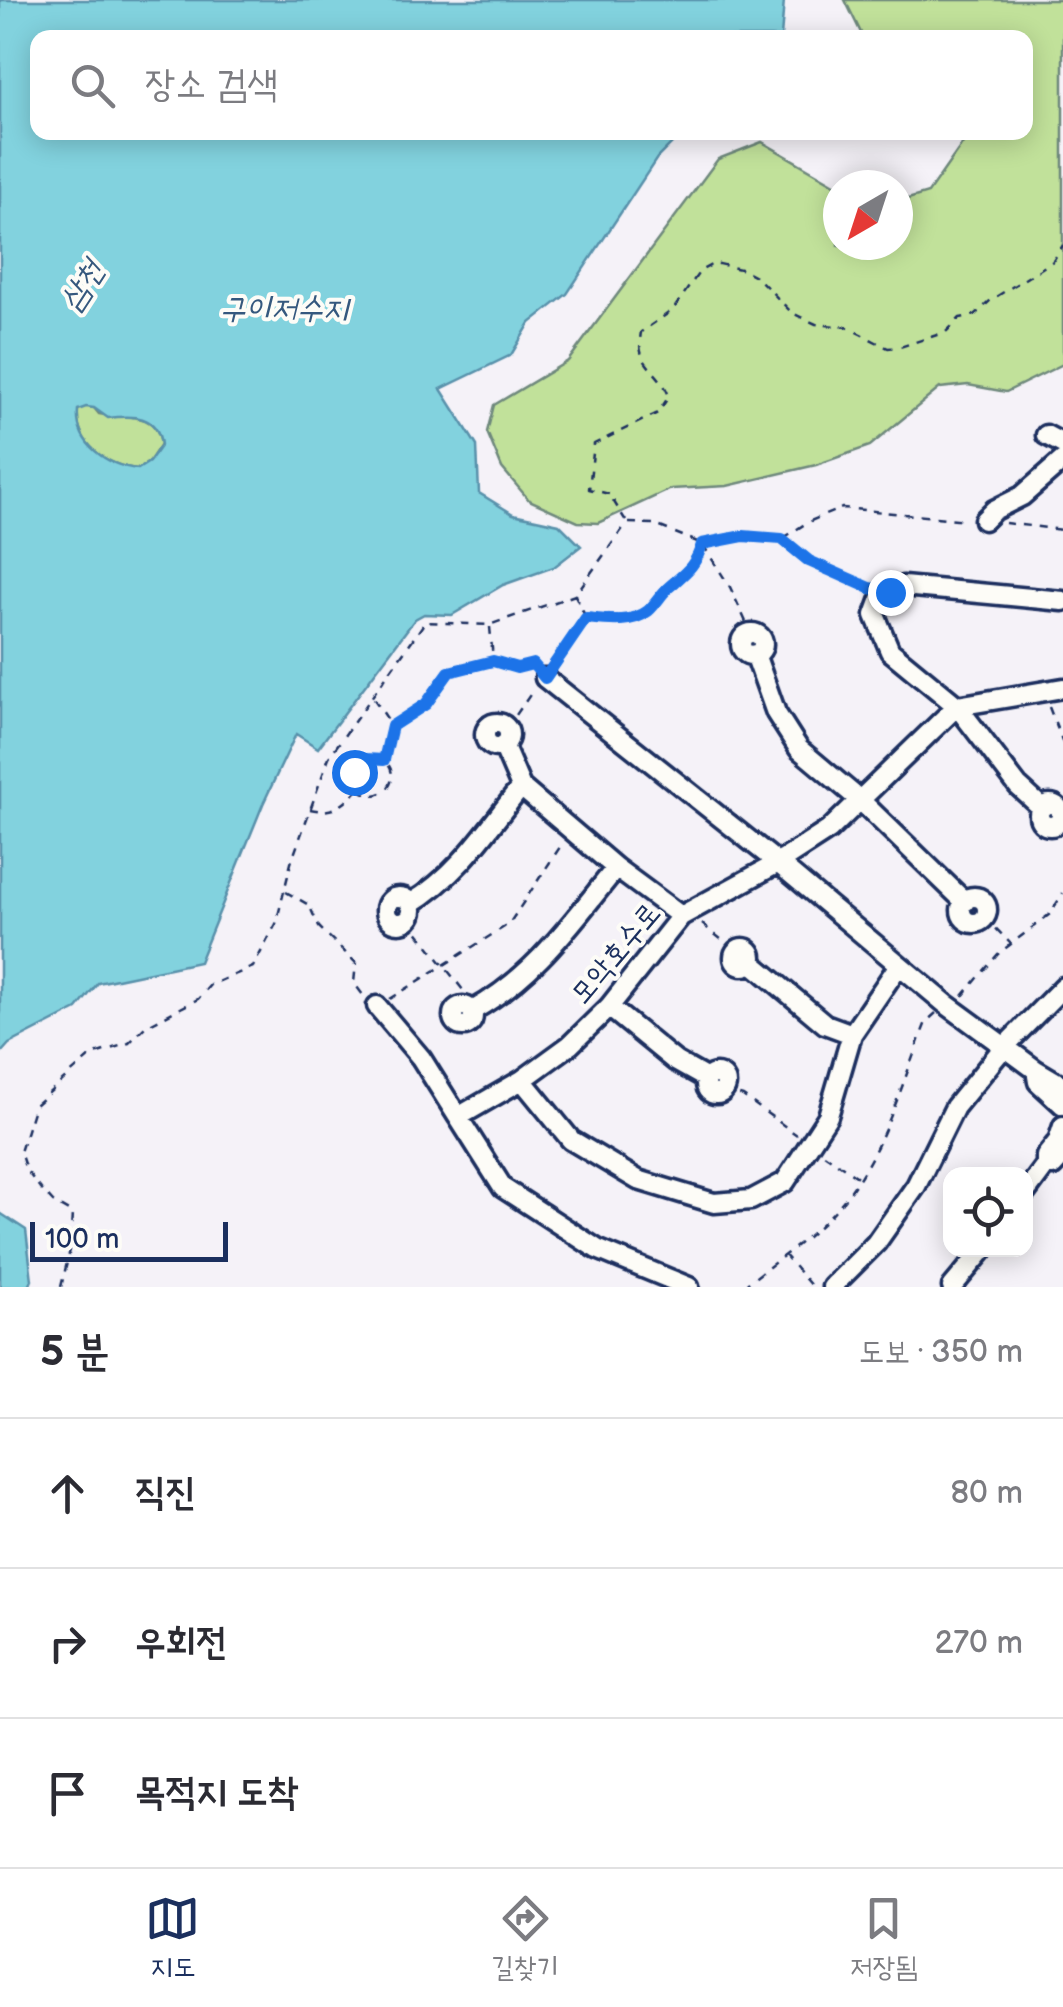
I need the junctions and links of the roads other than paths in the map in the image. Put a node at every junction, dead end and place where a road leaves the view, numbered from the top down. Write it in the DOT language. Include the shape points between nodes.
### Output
graph roads {
  1 [pos="1046,435"];
  2 [pos="1063,444"];
  3 [pos="1063,460"];
  4 [pos="984,520"];
  5 [pos="1063,601"];
  6 [pos="751,633"];
  7 [pos="545,678"];
  8 [pos="1054,689"];
  9 [pos="957,706"];
  10 [pos="505,736"];
  11 [pos="521,787"];
  12 [pos="861,801"];
  13 [pos="1061,821"];
  14 [pos="778,863"];
  15 [pos="616,868"];
  16 [pos="409,912"];
  17 [pos="686,912"];
  18 [pos="985,917"];
  19 [pos="744,956"];
  20 [pos="899,965"];
  21 [pos="1063,987"];
  22 [pos="377,1006"];
  23 [pos="609,1007"];
  24 [pos="474,1010"];
  25 [pos="852,1034"];
  26 [pos="1004,1047"];
  27 [pos="1036,1070"];
  28 [pos="522,1080"];
  29 [pos="1063,1086"];
  30 [pos="724,1090"];
  31 [pos="1063,1106"];
  32 [pos="458,1117"];
  33 [pos="1063,1126"];
  34 [pos="1055,1160"];
  35 [pos="1033,1184"];
  36 [pos="977,1257"];
  37 [pos="689,1287"];
  38 [pos="832,1287"];
  39 [pos="952,1287"];
  1 -- 2 [label="street"];
  3 -- 4 [label="street"];
  5 -- 9 [label="street" via="903,586 882,596 875,615 890,652"];
  6 -- 12 [label="street" via="741,646 755,654 776,713 799,749"];
  7 -- 14 [label="street"];
  8 -- 9 [label="street"];
  9 -- 12 [label="street, 모악호수로"];
  9 -- 13 [label="street" via="1018,786 1042,808 1056,806"];
  10 -- 11 [label="street"];
  11 -- 15 [label="street"];
  11 -- 16 [label="street" via="460,864"];
  12 -- 14 [label="street, 모악호수로"];
  12 -- 18 [label="street" via="965,902 983,901"];
  14 -- 17 [label="street, 모악호수로"];
  14 -- 20 [label="street"];
  15 -- 17 [label="street"];
  15 -- 24 [label="street" via="542,958 509,990"];
  17 -- 23 [label="street, 모악호수로"];
  19 -- 25 [label="street" via="825,1024"];
  20 -- 25 [label="street"];
  20 -- 26 [label="street"];
  21 -- 26 [label="street"];
  22 -- 32 [label="street"];
  23 -- 28 [label="street, 모악호수로"];
  23 -- 30 [label="street" via="707,1079 709,1092"];
  25 -- 28 [label="street" via="828,1116 785,1182 752,1200 714,1203 638,1180 571,1140"];
  26 -- 27 [label="street"];
  26 -- 38 [label="street" via="954,1107 916,1186 876,1243"];
  27 -- 29 [label="street"];
  27 -- 31 [label="street" via="1038,1082"];
  28 -- 32 [label="street, 모악호수로"];
  32 -- 37 [label="street" via="503,1188 597,1248"];
  33 -- 34 [label="street" via="1046,1156"];
  34 -- 35 [label="street"];
  36 -- 39 [label="street"];
}
